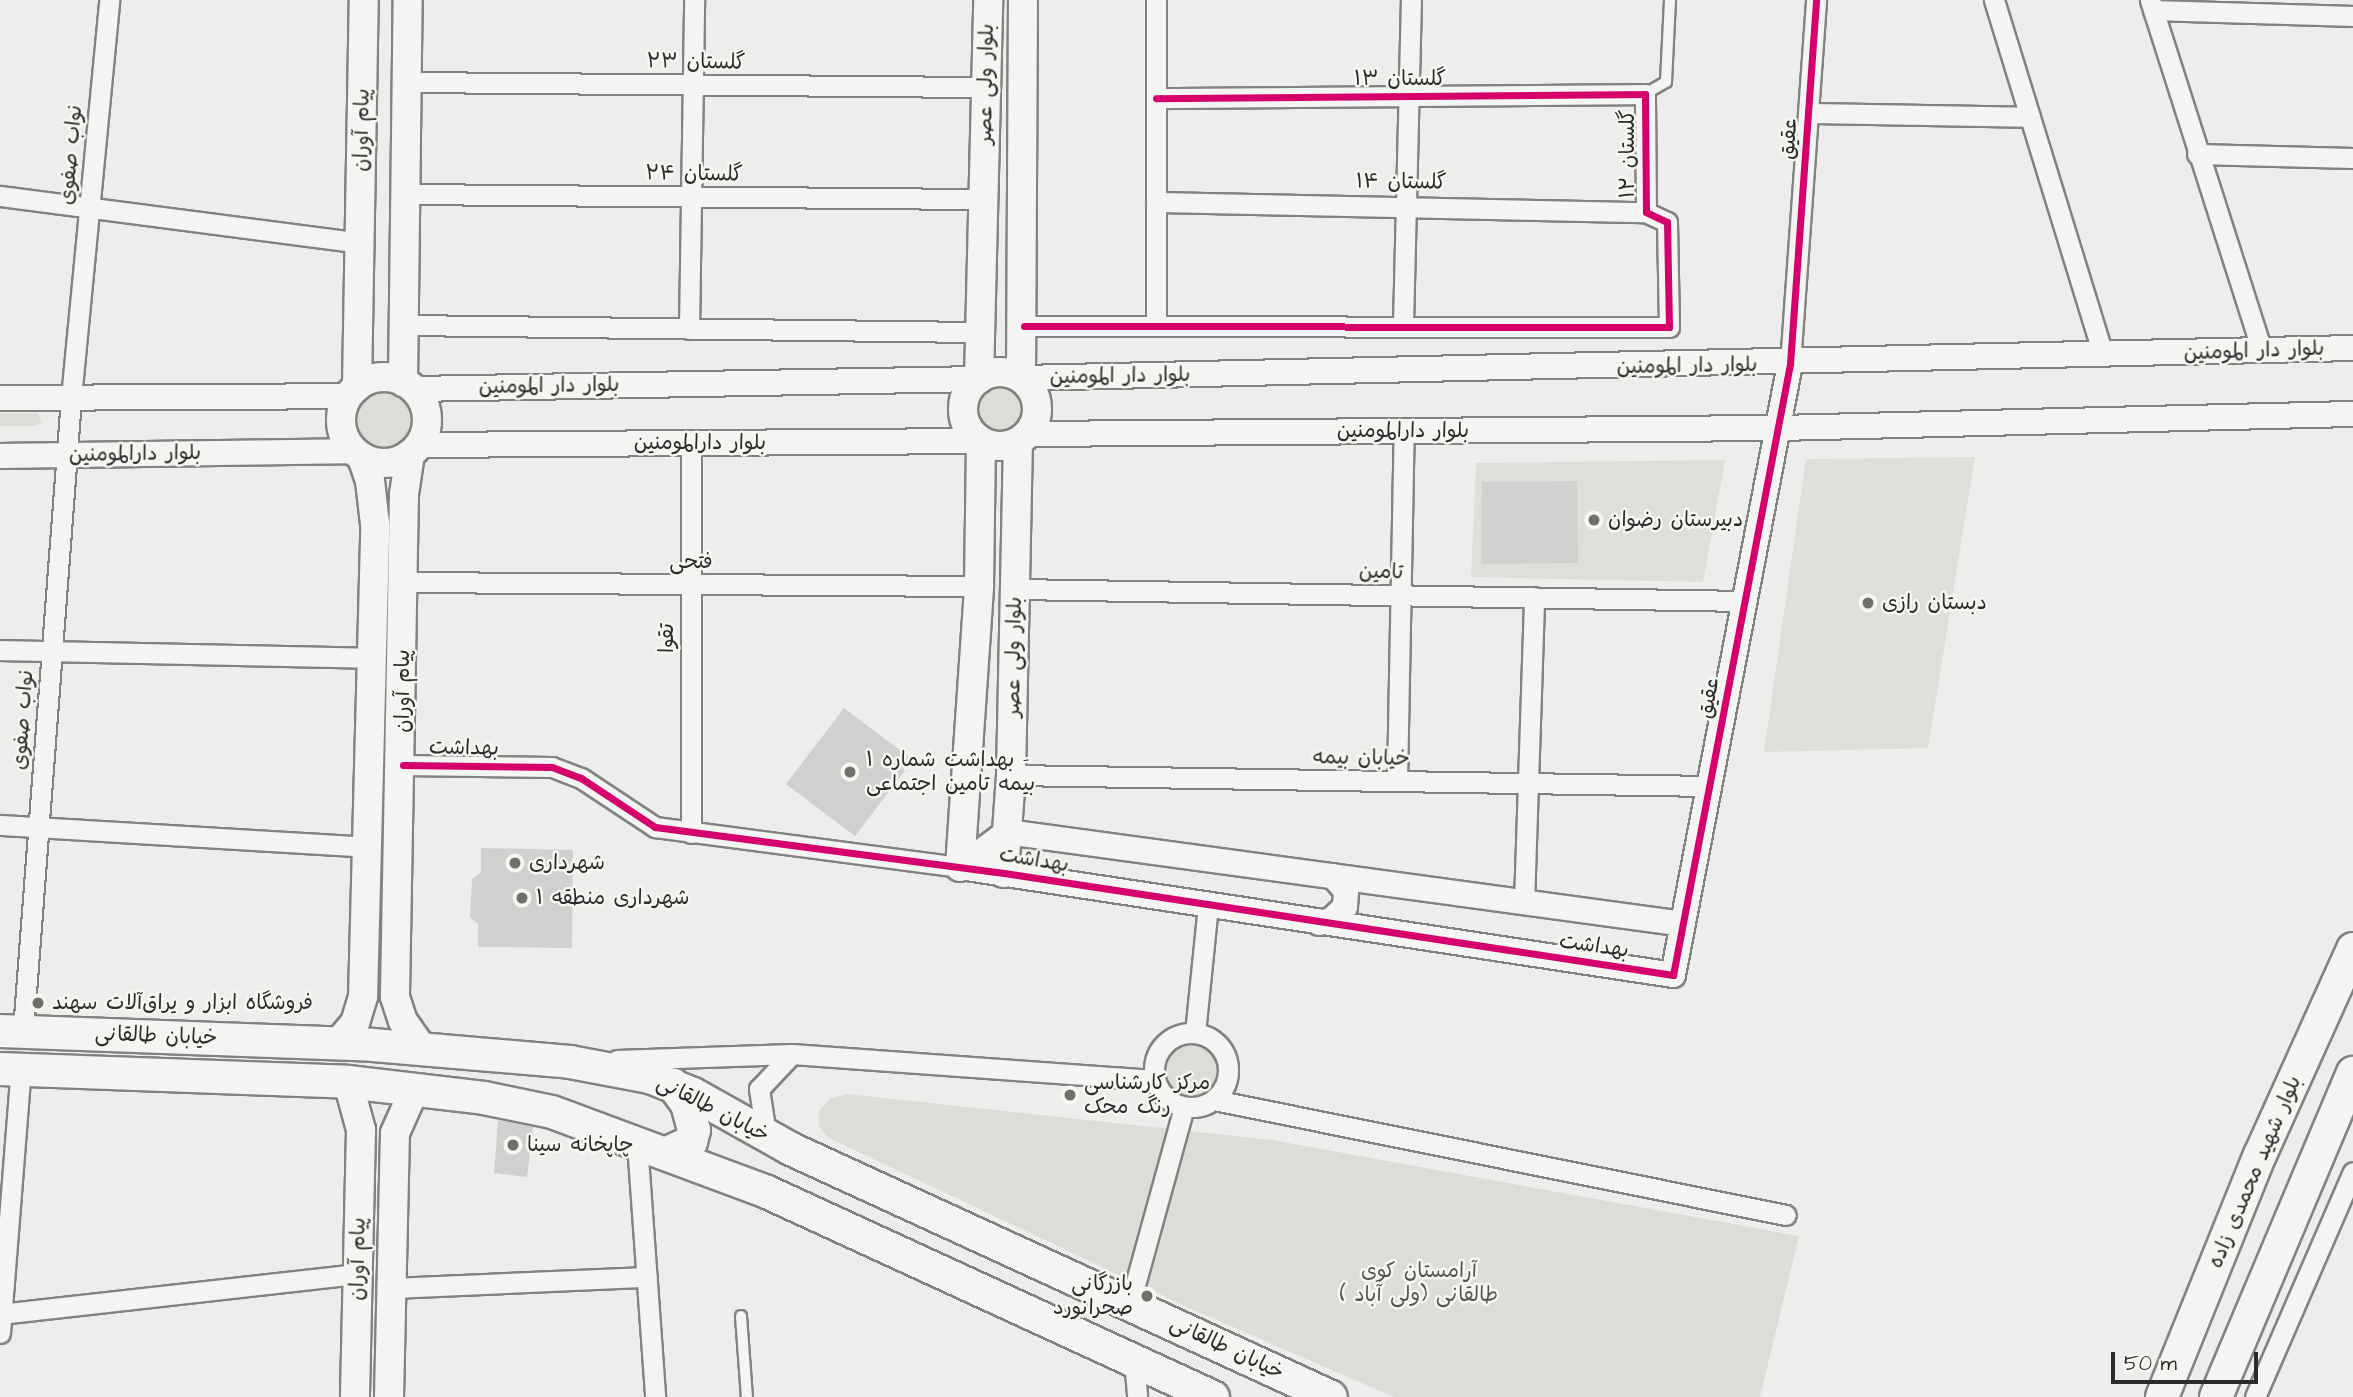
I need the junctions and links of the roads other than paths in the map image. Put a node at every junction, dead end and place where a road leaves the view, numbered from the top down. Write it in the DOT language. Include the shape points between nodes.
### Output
graph roads {
  1 [pos="109,0"];
  2 [pos="364,0"];
  3 [pos="408,0"];
  4 [pos="694,0"];
  5 [pos="988,0"];
  6 [pos="1023,0"];
  7 [pos="1156,0"];
  8 [pos="1411,0"];
  9 [pos="1670,0"];
  10 [pos="1816,0"];
  11 [pos="1994,0"];
  12 [pos="2151,5"];
  13 [pos="2353,16"];
  14 [pos="407,82"];
  15 [pos="693,84"];
  16 [pos="985,87"];
  17 [pos="1645,94"];
  18 [pos="1409,96"];
  19 [pos="1156,98"];
  20 [pos="1808,113"];
  21 [pos="2030,117"];
  22 [pos="2197,154"];
  23 [pos="2353,158"];
  24 [pos="405,194"];
  25 [pos="0,196"];
  26 [pos="691,197"];
  27 [pos="983,199"];
  28 [pos="1156,202"];
  29 [pos="1406,204"];
  30 [pos="89,209"];
  31 [pos="1646,212"];
  32 [pos="360,243"];
  33 [pos="404,324"];
  34 [pos="1403,325"];
  35 [pos="1024,326"];
  36 [pos="1156,326"];
  37 [pos="689,329"];
  38 [pos="980,332"];
  39 [pos="2353,348"];
  40 [pos="2262,351"];
  41 [pos="2103,355"];
  42 [pos="1790,364"];
  43 [pos="1021,378"];
  44 [pos="979,379"];
  45 [pos="408,386"];
  46 [pos="353,391"];
  47 [pos="0,398"];
  48 [pos="71,398"];
  49 [pos="2353,414"];
  50 [pos="1779,428"];
  51 [pos="1404,431"];
  52 [pos="1023,438"];
  53 [pos="981,441"];
  54 [pos="691,443"];
  55 [pos="415,449"];
  56 [pos="66,455"];
  57 [pos="358,455"];
  58 [pos="0,456"];
  59 [pos="404,494"];
  60 [pos="373,500"];
  61 [pos="404,582"];
  62 [pos="690,584"];
  63 [pos="979,586"];
  64 [pos="1015,589"];
  65 [pos="1401,595"];
  66 [pos="1534,597"];
  67 [pos="1745,601"];
  68 [pos="0,650"];
  69 [pos="51,651"];
  70 [pos="371,658"];
  71 [pos="402,765"];
  72 [pos="1011,775"];
  73 [pos="1397,781"];
  74 [pos="1530,783"];
  75 [pos="1710,786"];
  76 [pos="0,825"];
  77 [pos="38,827"];
  78 [pos="1007,832"];
  79 [pos="691,833"];
  80 [pos="365,847"];
  81 [pos="960,867"];
  82 [pos="1004,873"];
  83 [pos="1334,877"];
  84 [pos="1524,903"];
  85 [pos="1208,906"];
  86 [pos="1319,923"];
  87 [pos="1683,924"];
  88 [pos="2353,949"];
  89 [pos="1673,975"];
  90 [pos="363,997"];
  91 [pos="395,997"];
  92 [pos="11,1031"];
  93 [pos="1195,1033"];
  94 [pos="338,1043"];
  95 [pos="422,1048"];
  96 [pos="792,1054"];
  97 [pos="570,1062"];
  98 [pos="7,1068"];
  99 [pos="2353,1073"];
  100 [pos="1154,1080"];
  101 [pos="348,1082"];
  102 [pos="673,1085"];
  103 [pos="415,1088"];
  104 [pos="1214,1100"];
  105 [pos="1184,1107"];
  106 [pos="361,1130"];
  107 [pos="395,1133"];
  108 [pos="778,1142"];
  109 [pos="637,1143"];
  110 [pos="669,1152"];
  111 [pos="2353,1172"];
  112 [pos="767,1192"];
  113 [pos="1786,1215"];
  114 [pos="358,1274"];
  115 [pos="647,1276"];
  116 [pos="392,1288"];
  117 [pos="1130,1303"];
  118 [pos="741,1316"];
  119 [pos="1,1320"];
  120 [pos="1134,1360"];
  121 [pos="355,1397"];
  122 [pos="389,1397"];
  123 [pos="655,1397"];
  124 [pos="747,1397"];
  125 [pos="1137,1397"];
  126 [pos="1213,1397"];
  127 [pos="1331,1397"];
  128 [pos="2162,1397"];
  129 [pos="2216,1397"];
  130 [pos="2255,1397"];
  1 -- 30 [label="street, نواب صفوی"];
  2 -- 32 [label="main road, پیام آوران"];
  3 -- 14 [label="main road, پیام آوران"];
  4 -- 15 [label="street"];
  5 -- 16 [label="main road, بلوار ولی عصر"];
  6 -- 35 [label="main road, بلوار ولی عصر"];
  7 -- 19 [label="street"];
  8 -- 18 [label="street"];
  9 -- 17 [label="lane, گلستان ۱۲" via="1666,82"];
  10 -- 20 [label="street, عقیق"];
  11 -- 21 [label="street"];
  12 -- 13 [label="street"];
  12 -- 22 [label="street"];
  14 -- 15 [label="street, گلستان ۲۳"];
  14 -- 24 [label="main road, پیام آوران"];
  15 -- 16 [label="street, گلستان ۲۳"];
  15 -- 26 [label="street"];
  16 -- 27 [label="main road, بلوار ولی عصر"];
  17 -- 18 [label="street, گلستان ۱۳"];
  17 -- 31 [label="street, گلستان ۱۲"];
  18 -- 19 [label="street, گلستان ۱۳"];
  18 -- 29 [label="street"];
  19 -- 28 [label="street"];
  20 -- 21 [label="street"];
  20 -- 42 [label="street, عقیق"];
  21 -- 41 [label="street"];
  22 -- 23 [label="street"];
  22 -- 40 [label="street"];
  24 -- 26 [label="street, گلستان ۲۴"];
  24 -- 33 [label="main road, پیام آوران"];
  25 -- 30 [label="street"];
  26 -- 27 [label="street, گلستان ۲۴"];
  26 -- 37 [label="street"];
  27 -- 38 [label="main road, بلوار ولی عصر"];
  28 -- 29 [label="street, گلستان ۱۴"];
  28 -- 36 [label="street"];
  29 -- 31 [label="street, گلستان ۱۴"];
  29 -- 34 [label="street"];
  30 -- 32 [label="street"];
  30 -- 48 [label="street, نواب صفوی"];
  31 -- 34 [label="street, گلستان ۱۲" via="1667,222 1669,327"];
  32 -- 46 [label="main road, پیام آوران"];
  33 -- 37 [label="street"];
  33 -- 45 [label="main road, پیام آوران"];
  34 -- 36 [label="street"];
  35 -- 36 [label="street"];
  35 -- 43 [label="main road, بلوار ولی عصر"];
  37 -- 38 [label="street"];
  38 -- 44 [label="main road, بلوار ولی عصر"];
  39 -- 40 [label="street, بلوار دار المومنین"];
  40 -- 41 [label="street, بلوار دار المومنین"];
  41 -- 42 [label="street, بلوار دار المومنین"];
  42 -- 43 [label="street, بلوار دار المومنین"];
  42 -- 50 [label="street, عقیق"];
  43 -- 44 [label="main road" via="1000,372"];
  43 -- 52 [label="main road" via="1036,398 1038,411"];
  44 -- 45 [label="street, بلوار دار المومنین"];
  44 -- 53 [label="main road" via="970,387 963,410 972,433"];
  45 -- 46 [label="main road" via="379,378"];
  45 -- 55 [label="main road" via="427,422"];
  46 -- 48 [label="street"];
  46 -- 57 [label="main road" via="342,431"];
  47 -- 48 [label="street"];
  48 -- 56 [label="street, نواب صفوی"];
  49 -- 50 [label="street"];
  50 -- 51 [label="street, بلوار دارالمومنین"];
  50 -- 67 [label="street, عقیق"];
  51 -- 52 [label="street, بلوار دارالمومنین"];
  51 -- 65 [label="street"];
  52 -- 53 [label="main road" via="993,446"];
  52 -- 64 [label="main road, بلوار ولی عصر"];
  53 -- 54 [label="street, بلوار دارالمومنین"];
  53 -- 63 [label="main road, بلوار ولی عصر"];
  54 -- 55 [label="street, بلوار دارالمومنین"];
  54 -- 62 [label="street, تقوا"];
  55 -- 57 [label="main road" via="388,463"];
  55 -- 59 [label="main road, پیام آوران"];
  56 -- 57 [label="street, بلوار دارالمومنین"];
  56 -- 58 [label="street, بلوار دارالمومنین"];
  56 -- 69 [label="street, نواب صفوی"];
  57 -- 60 [label="main road, پیام آوران"];
  59 -- 60 [label="main road" via="388,488"];
  59 -- 61 [label="main road, پیام آوران"];
  60 -- 70 [label="main road, پیام آوران"];
  61 -- 62 [label="street, فتحی"];
  61 -- 71 [label="main road, پیام آوران"];
  62 -- 63 [label="street, فتحی"];
  62 -- 79 [label="street, تقوا"];
  63 -- 81 [label="main road, بلوار ولی عصر"];
  64 -- 65 [label="street, تامین"];
  64 -- 72 [label="main road, بلوار ولی عصر"];
  65 -- 66 [label="street, تامین"];
  65 -- 73 [label="street"];
  66 -- 67 [label="street, تامین"];
  66 -- 74 [label="street"];
  67 -- 75 [label="street, عقیق"];
  68 -- 69 [label="street"];
  69 -- 70 [label="street"];
  69 -- 77 [label="street, نواب صفوی"];
  70 -- 80 [label="main road, پیام آوران"];
  71 -- 79 [label="street, بهداشت" via="567,770 655,827"];
  71 -- 91 [label="main road, پیام آوران"];
  72 -- 73 [label="street, خیابان بیمه"];
  72 -- 78 [label="main road, بلوار ولی عصر"];
  73 -- 74 [label="street, خیابان بیمه"];
  74 -- 75 [label="street, خیابان بیمه"];
  74 -- 84 [label="street"];
  75 -- 87 [label="street, عقیق"];
  76 -- 77 [label="street"];
  77 -- 80 [label="street"];
  77 -- 92 [label="street, نواب صفوی"];
  78 -- 81 [label="street, بهداشت"];
  78 -- 82 [label="main road, بلوار ولی عصر"];
  78 -- 83 [label="street, بهداشت"];
  79 -- 81 [label="street, بهداشت"];
  80 -- 90 [label="main road, پیام آوران"];
  81 -- 82 [label="street, بهداشت"];
  82 -- 85 [label="street, بهداشت"];
  83 -- 84 [label="street, بهداشت"];
  83 -- 86 [label="street" via="1346,891 1345,907 1331,920"];
  84 -- 87 [label="street, بهداشت"];
  85 -- 86 [label="street, بهداشت"];
  85 -- 93 [label="street"];
  86 -- 89 [label="street, بهداشت"];
  87 -- 89 [label="street, عقیق"];
  88 -- 128 [label="main road, بلوار شهید محمدی زاده" via="2260,1155"];
  90 -- 91 [label="main road" via="383,1004"];
  90 -- 94 [label="main road, پیام آوران" via="355,1023"];
  91 -- 95 [label="main road, پیام آوران" via="403,1021"];
  92 -- 94 [label="main road, خیابان طالقانی"];
  93 -- 100 [label="street" via="1172,1038 1162,1046 1153,1068"];
  93 -- 104 [label="street" via="1217,1044 1225,1054 1227,1079"];
  94 -- 95 [label="main road, خیابان طالقانی"];
  95 -- 97 [label="main road, خیابان طالقانی"];
  96 -- 97 [label="street"];
  96 -- 100 [label="street"];
  96 -- 108 [label="street" via="759,1089"];
  97 -- 102 [label="main road, خیابان طالقانی" via="620,1069"];
  98 -- 101 [label="main road, خیابان طالقانی"];
  98 -- 119 [label="street"];
  99 -- 129 [label="main road"];
  100 -- 105 [label="street" via="1167,1100"];
  101 -- 103 [label="main road, خیابان طالقانی"];
  101 -- 106 [label="main road, پیام آوران"];
  102 -- 108 [label="main road, خیابان طالقانی"];
  102 -- 110 [label="main road" via="687,1104 694,1130 691,1142"];
  103 -- 107 [label="main road, پیام آوران"];
  103 -- 109 [label="main road, خیابان طالقانی" via="552,1112"];
  104 -- 105 [label="street"];
  104 -- 113 [label="street"];
  105 -- 117 [label="street"];
  106 -- 107 [label="main road" via="378,1125"];
  106 -- 114 [label="main road, پیام آوران"];
  107 -- 116 [label="main road, پیام آوران"];
  108 -- 112 [label="main road" via="778,1149 766,1155 759,1167"];
  108 -- 117 [label="main road, خیابان طالقانی"];
  109 -- 110 [label="main road, خیابان طالقانی"];
  109 -- 115 [label="street"];
  110 -- 112 [label="main road, خیابان طالقانی"];
  111 -- 130 [label="street"];
  112 -- 120 [label="main road, خیابان طالقانی"];
  114 -- 119 [label="street"];
  114 -- 121 [label="main road, پیام آوران"];
  115 -- 116 [label="street"];
  115 -- 123 [label="street"];
  116 -- 122 [label="main road, پیام آوران"];
  117 -- 127 [label="main road, خیابان طالقانی"];
  118 -- 124 [label="lane"];
  120 -- 125 [label="street"];
  120 -- 126 [label="main road, خیابان طالقانی"];
}
